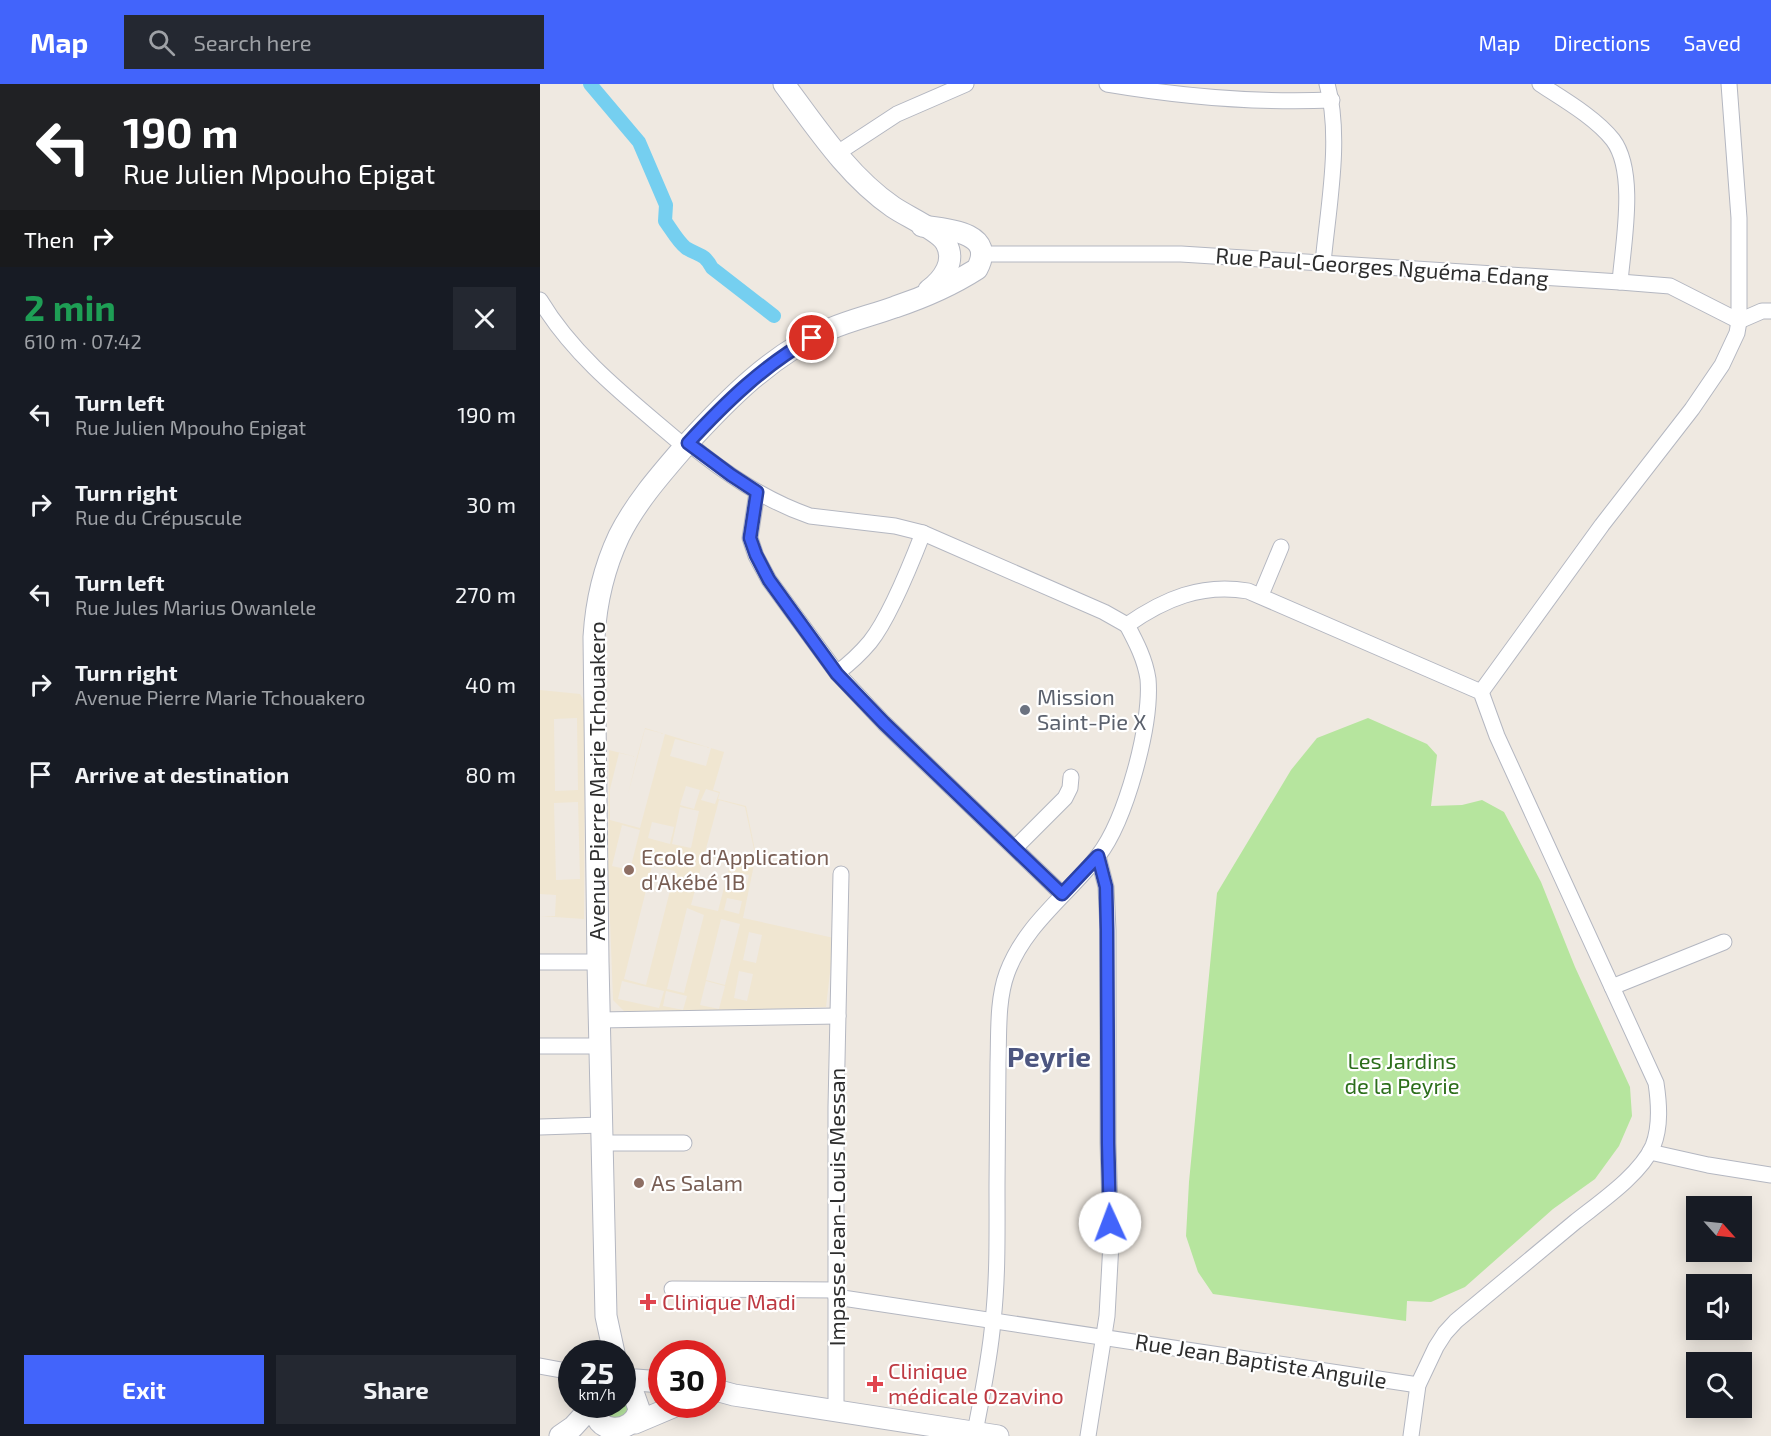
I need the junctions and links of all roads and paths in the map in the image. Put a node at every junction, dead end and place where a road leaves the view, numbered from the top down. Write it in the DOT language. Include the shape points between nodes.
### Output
graph roads {
  1 [pos="783,84"];
  2 [pos="979,84"];
  3 [pos="1107,84"];
  4 [pos="1327,84"];
  5 [pos="1540,84"];
  6 [pos="1729,84"];
  7 [pos="963,86"];
  8 [pos="1332,100"];
  9 [pos="836,154"];
  10 [pos="922,225"];
  11 [pos="982,254"];
  12 [pos="1323,263"];
  13 [pos="1620,282"];
  14 [pos="919,297"];
  15 [pos="540,300"];
  16 [pos="1771,311"];
  17 [pos="1739,321"];
  18 [pos="686,445"];
  19 [pos="757,492"];
  20 [pos="923,533"];
  21 [pos="1281,547"];
  22 [pos="1261,595"];
  23 [pos="1127,625"];
  24 [pos="837,674"];
  25 [pos="1481,692"];
  26 [pos="1071,777"];
  27 [pos="1016,848"];
  28 [pos="1098,856"];
  29 [pos="841,874"];
  30 [pos="1062,894"];
  31 [pos="1724,942"];
  32 [pos="540,962"];
  33 [pos="598,962"];
  34 [pos="1612,987"];
  35 [pos="838,1010"];
  36 [pos="599,1020"];
  37 [pos="540,1046"];
  38 [pos="600,1046"];
  39 [pos="540,1127"];
  40 [pos="601,1134"];
  41 [pos="684,1143"];
  42 [pos="1650,1152"];
  43 [pos="1771,1175"];
  44 [pos="672,1288"];
  45 [pos="836,1294"];
  46 [pos="606,1316"];
  47 [pos="993,1322"];
  48 [pos="1104,1336"];
  49 [pos="603,1340"];
  50 [pos="611,1340"];
  51 [pos="540,1366"];
  52 [pos="558,1369"];
  53 [pos="1418,1385"];
  54 [pos="726,1393"];
  55 [pos="636,1395"];
  56 [pos="734,1395"];
  57 [pos="726,1396"];
  58 [pos="837,1411"];
  59 [pos="636,1412"];
  60 [pos="582,1418"];
  61 [pos="589,1418"];
  62 [pos="597,1418"];
  63 [pos="631,1418"];
  64 [pos="649,1418"];
  65 [pos="618,1432"];
  66 [pos="975,1432"];
  67 [pos="560,1436"];
  68 [pos="584,1436"];
  69 [pos="998,1436"];
  70 [pos="1088,1436"];
  71 [pos="1410,1436"];
  1 -- 9 [label="main road"];
  2 -- 7 [label="street"];
  3 -- 8 [label="street" via="1284,102"];
  4 -- 8 [label="street"];
  5 -- 13 [label="street" via="1595,122 1619,149 1627,182"];
  6 -- 17 [label="street" via="1739,218"];
  7 -- 9 [label="street" via="897,114"];
  8 -- 12 [label="street" via="1334,141"];
  9 -- 10 [label="main road" via="876,194"];
  10 -- 11 [label="main road" via="967,235 981,246"];
  10 -- 14 [label="main road" via="943,237 950,262 942,277"];
  11 -- 12 [label="street, Rue Paul-Georges Nguéma Edang" via="1181,254"];
  11 -- 14 [label="main road, Avenue Pierre Marie Tchouakero" via="977,269"];
  12 -- 13 [label="street, Rue Paul-Georges Nguéma Edang"];
  13 -- 17 [label="street, Rue Paul-Georges Nguéma Edang" via="1670,286"];
  14 -- 18 [label="main road, Avenue Pierre Marie Tchouakero" via="830,329 792,349 749,381"];
  15 -- 18 [label="street" via="575,349"];
  16 -- 17 [label="street"];
  17 -- 25 [label="street" via="1722,365 1692,409"];
  18 -- 19 [label="street"];
  18 -- 33 [label="main road, Avenue Pierre Marie Tchouakero" via="644,496 618,538 595,612"];
  19 -- 20 [label="street" via="810,516"];
  19 -- 24 [label="street" via="750,538 756,555 769,580"];
  20 -- 23 [label="street"];
  20 -- 24 [label="street" via="872,639"];
  21 -- 22 [label="street"];
  22 -- 23 [label="street" via="1233,588 1196,591 1149,609"];
  22 -- 25 [label="street"];
  23 -- 28 [label="street" via="1144,660 1148,680 1146,715 1126,800"];
  24 -- 27 [label="street"];
  25 -- 34 [label="street" via="1497,736"];
  26 -- 27 [label="street" via="1065,798"];
  27 -- 30 [label="street"];
  28 -- 30 [label="street"];
  28 -- 48 [label="street" via="1106,887 1108,953 1111,1243"];
  29 -- 35 [label="street, Impasse Jean-Louis Messan"];
  30 -- 47 [label="street" via="1016,953 1002,995"];
  31 -- 34 [label="street"];
  32 -- 33 [label="street"];
  33 -- 36 [label="main road, Avenue Pierre Marie Tchouakero"];
  34 -- 42 [label="street" via="1656,1083 1658,1121"];
  35 -- 36 [label="street"];
  35 -- 45 [label="street, Impasse Jean-Louis Messan"];
  36 -- 38 [label="main road, Avenue Pierre Marie Tchouakero"];
  37 -- 38 [label="street"];
  38 -- 40 [label="main road, Avenue Pierre Marie Tchouakero"];
  39 -- 40 [label="street"];
  40 -- 41 [label="street"];
  40 -- 46 [label="main road, Avenue Pierre Marie Tchouakero"];
  42 -- 43 [label="street"];
  42 -- 53 [label="street" via="1615,1189 1456,1321 1436,1347"];
  44 -- 45 [label="street, Rue Jean Baptiste Anguile"];
  45 -- 47 [label="street, Rue Jean Baptiste Anguile"];
  45 -- 58 [label="street, Impasse Jean-Louis Messan"];
  46 -- 49 [label="main road"];
  46 -- 50 [label="main road"];
  47 -- 48 [label="street, Rue Jean Baptiste Anguile"];
  47 -- 66 [label="street"];
  48 -- 53 [label="street, Rue Jean Baptiste Anguile"];
  48 -- 70 [label="street"];
  51 -- 52 [label="street"];
  53 -- 71 [label="street"];
  54 -- 56 [label="main road"];
  55 -- 59 [label="main road"];
  56 -- 57 [label="main road"];
  56 -- 58 [label="main road"];
  58 -- 66 [label="main road"];
  60 -- 67 [label="main road"];
  61 -- 68 [label="main road"];
  62 -- 65 [label="main road" via="602,1426"];
  63 -- 65 [label="main road"];
  64 -- 65 [label="main road"];
  66 -- 69 [label="main road"];
}
